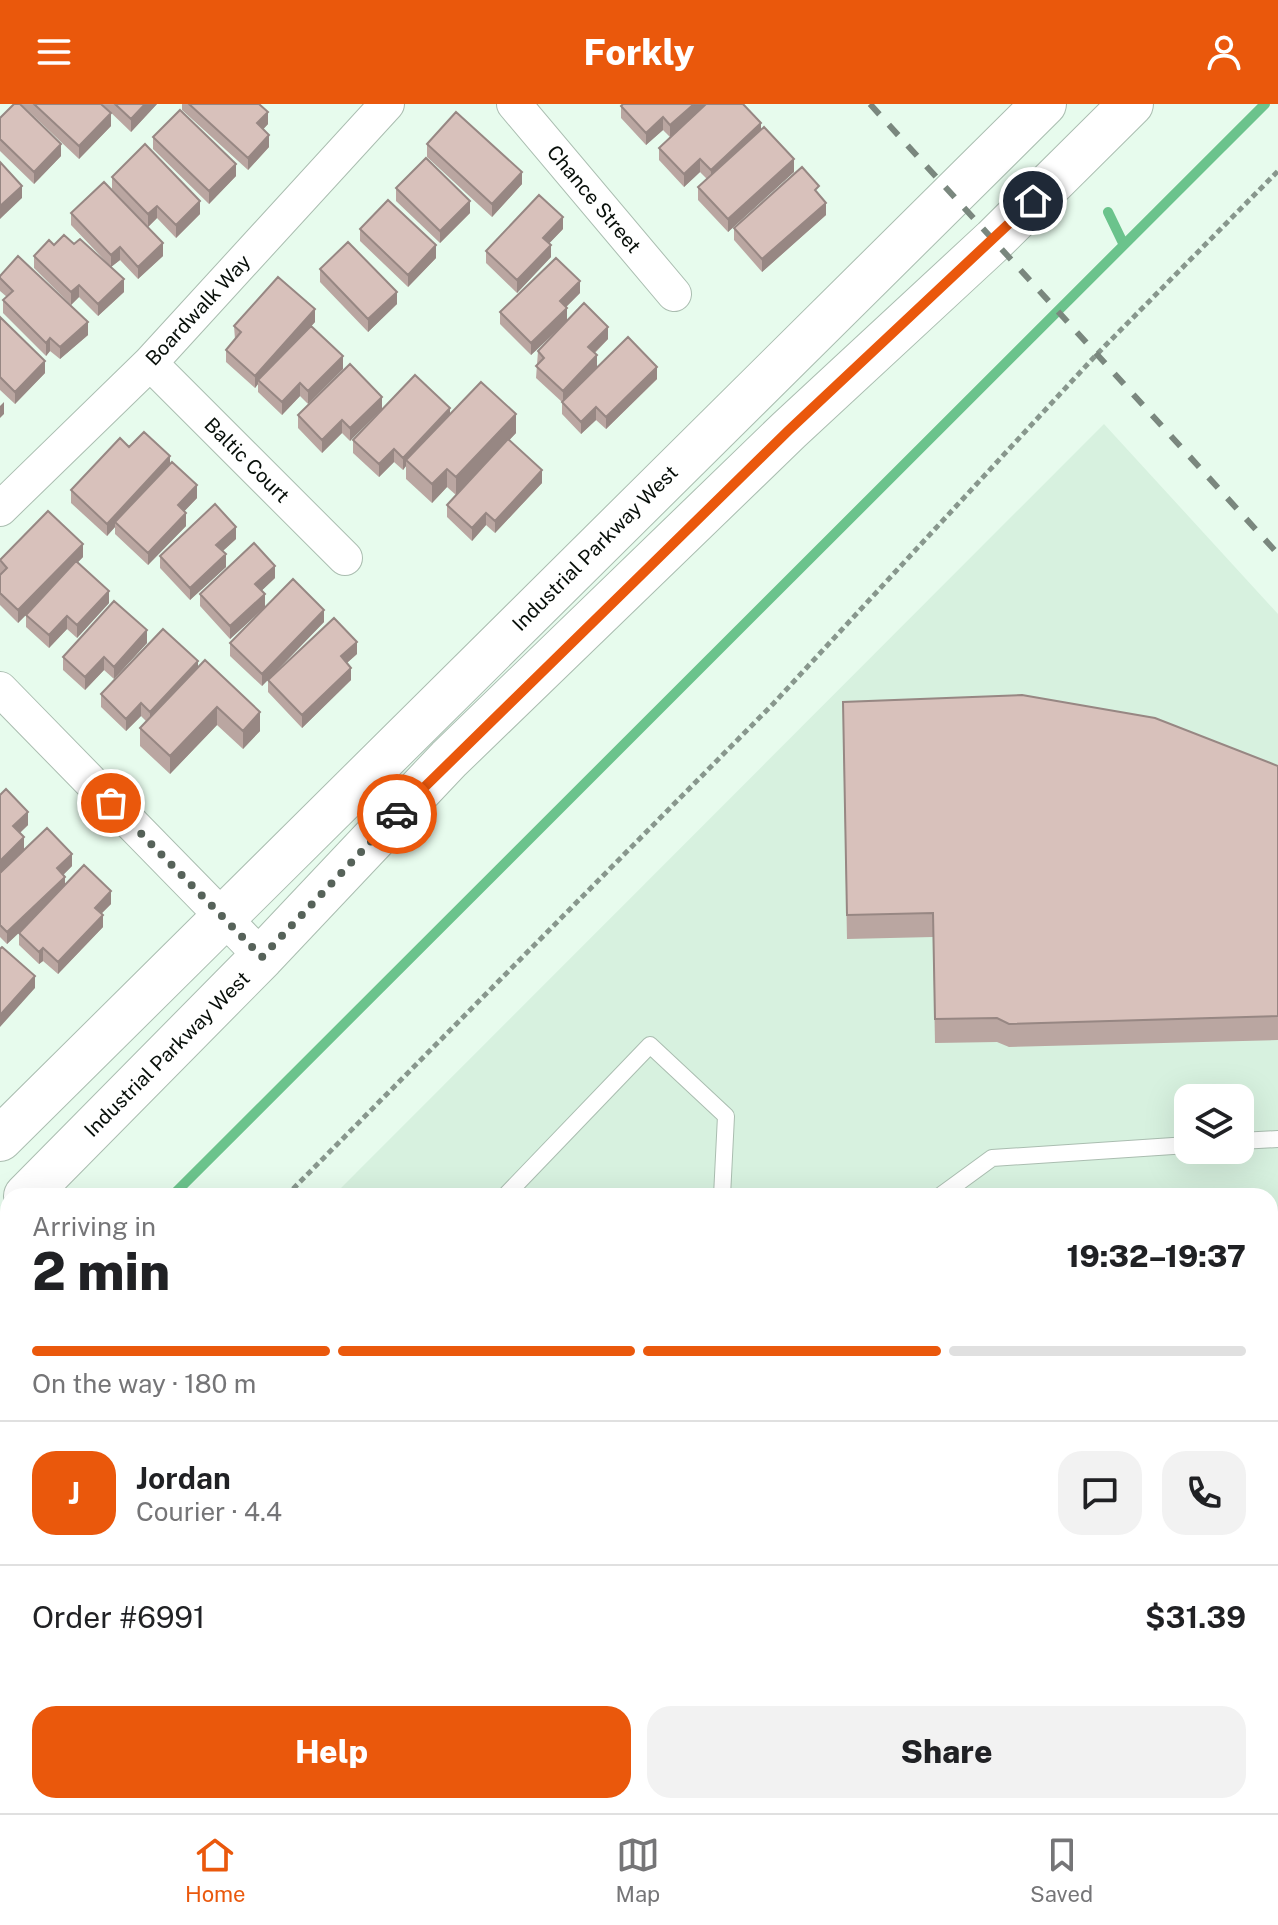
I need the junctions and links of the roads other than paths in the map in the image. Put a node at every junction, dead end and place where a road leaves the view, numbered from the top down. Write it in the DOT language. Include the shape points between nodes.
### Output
graph roads {
  1 [pos="387,104"];
  2 [pos="514,104"];
  3 [pos="1044,104"];
  4 [pos="1131,104"];
  5 [pos="674,294"];
  6 [pos="150,363"];
  7 [pos="0,509"];
  8 [pos="345,558"];
  9 [pos="0,689"];
  10 [pos="222,916"];
  11 [pos="262,957"];
  12 [pos="0,1139"];
  13 [pos="1278,1139"];
  14 [pos="1254,1140"];
  15 [pos="1174,1146"];
  16 [pos="34,1188"];
  17 [pos="513,1188"];
  18 [pos="722,1188"];
  19 [pos="951,1188"];
  1 -- 6 [label="street, Boardwalk Way"];
  2 -- 5 [label="street, Chance Street"];
  3 -- 10 [label="main road, Industrial Parkway West"];
  4 -- 11 [label="main road, Industrial Parkway West" via="449,759"];
  6 -- 7 [label="street, Boardwalk Way"];
  6 -- 8 [label="street, Baltic Court"];
  9 -- 10 [label="street"];
  10 -- 11 [label="street"];
  10 -- 12 [label="main road, Industrial Parkway West"];
  11 -- 16 [label="main road, Industrial Parkway West"];
  13 -- 14 [label="lane"];
  15 -- 19 [label="lane" via="992,1158"];
  17 -- 18 [label="lane" via="650,1045 726,1116"];
}
